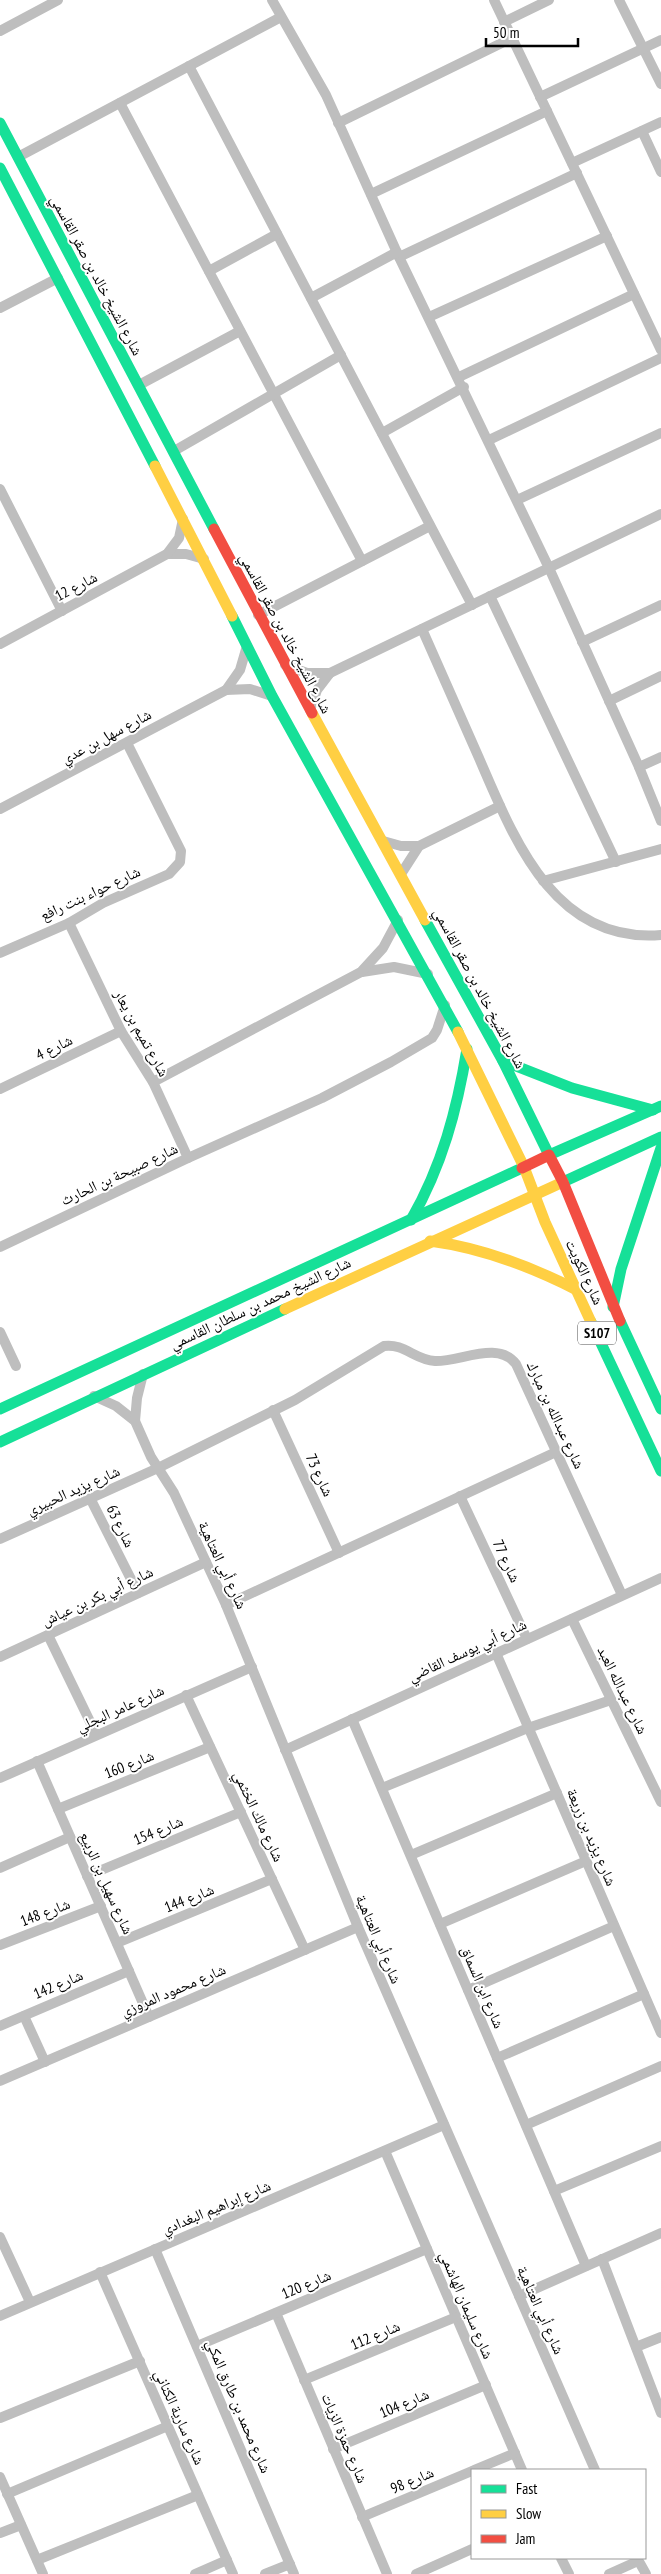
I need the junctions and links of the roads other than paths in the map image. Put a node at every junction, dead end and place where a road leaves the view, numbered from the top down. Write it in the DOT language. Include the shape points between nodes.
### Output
graph roads {
  1 [pos="58,0"];
  2 [pos="272,0"];
  3 [pos="494,0"];
  4 [pos="549,0"];
  5 [pos="619,0"];
  6 [pos="281,17"];
  7 [pos="504,22"];
  8 [pos="0,31"];
  9 [pos="512,38"];
  10 [pos="661,40"];
  11 [pos="643,48"];
  12 [pos="189,66"];
  13 [pos="661,84"];
  14 [pos="540,97"];
  15 [pos="120,102"];
  16 [pos="547,111"];
  17 [pos="661,122"];
  18 [pos="0,123"];
  19 [pos="338,123"];
  20 [pos="642,131"];
  21 [pos="18,157"];
  22 [pos="0,168"];
  23 [pos="575,168"];
  24 [pos="661,172"];
  25 [pos="370,194"];
  26 [pos="277,234"];
  27 [pos="607,236"];
  28 [pos="398,254"];
  29 [pos="209,271"];
  30 [pos="58,278"];
  31 [pos="634,294"];
  32 [pos="311,298"];
  33 [pos="0,308"];
  34 [pos="429,317"];
  35 [pos="240,331"];
  36 [pos="657,332"];
  37 [pos="661,350"];
  38 [pos="341,356"];
  39 [pos="661,358"];
  40 [pos="459,377"];
  41 [pos="139,385"];
  42 [pos="464,387"];
  43 [pos="274,394"];
  44 [pos="382,433"];
  45 [pos="661,433"];
  46 [pos="489,440"];
  47 [pos="174,451"];
  48 [pos="151,457"];
  49 [pos="189,479"];
  50 [pos="0,489"];
  51 [pos="517,500"];
  52 [pos="661,514"];
  53 [pos="183,518"];
  54 [pos="430,526"];
  55 [pos="167,554"];
  56 [pos="204,559"];
  57 [pos="362,561"];
  58 [pos="549,568"];
  59 [pos="490,596"];
  60 [pos="661,604"];
  61 [pos="472,605"];
  62 [pos="62,611"];
  63 [pos="258,615"];
  64 [pos="422,630"];
  65 [pos="582,642"];
  66 [pos="0,644"];
  67 [pos="246,646"];
  68 [pos="285,665"];
  69 [pos="330,674"];
  70 [pos="661,676"];
  71 [pos="226,690"];
  72 [pos="272,696"];
  73 [pos="609,701"];
  74 [pos="310,710"];
  75 [pos="127,742"];
  76 [pos="661,757"];
  77 [pos="639,767"];
  78 [pos="500,806"];
  79 [pos="0,809"];
  80 [pos="661,822"];
  81 [pos="383,841"];
  82 [pos="419,846"];
  83 [pos="661,849"];
  84 [pos="616,862"];
  85 [pos="401,874"];
  86 [pos="543,881"];
  87 [pos="398,920"];
  88 [pos="69,923"];
  89 [pos="661,935"];
  90 [pos="0,952"];
  91 [pos="361,972"];
  92 [pos="428,974"];
  93 [pos="445,1005"];
  94 [pos="121,1031"];
  95 [pos="467,1049"];
  96 [pos="503,1061"];
  97 [pos="153,1082"];
  98 [pos="0,1090"];
  99 [pos="657,1108"];
  100 [pos="661,1137"];
  101 [pos="661,1148"];
  102 [pos="549,1155"];
  103 [pos="188,1158"];
  104 [pos="524,1166"];
  105 [pos="563,1182"];
  106 [pos="534,1194"];
  107 [pos="411,1220"];
  108 [pos="430,1241"];
  109 [pos="0,1247"];
  110 [pos="577,1290"];
  111 [pos="613,1307"];
  112 [pos="0,1332"];
  113 [pos="16,1366"];
  114 [pos="143,1374"];
  115 [pos="94,1396"];
  116 [pos="0,1409"];
  117 [pos="661,1409"];
  118 [pos="273,1410"];
  119 [pos="135,1421"];
  120 [pos="0,1442"];
  121 [pos="556,1452"];
  122 [pos="158,1468"];
  123 [pos="661,1471"];
  124 [pos="460,1496"];
  125 [pos="90,1498"];
  126 [pos="0,1539"];
  127 [pos="338,1553"];
  128 [pos="206,1562"];
  129 [pos="661,1578"];
  130 [pos="138,1594"];
  131 [pos="622,1595"];
  132 [pos="226,1605"];
  133 [pos="572,1619"];
  134 [pos="48,1635"];
  135 [pos="527,1639"];
  136 [pos="496,1653"];
  137 [pos="0,1657"];
  138 [pos="252,1667"];
  139 [pos="186,1695"];
  140 [pos="611,1700"];
  141 [pos="352,1719"];
  142 [pos="528,1728"];
  143 [pos="96,1734"];
  144 [pos="210,1747"];
  145 [pos="285,1750"];
  146 [pos="37,1761"];
  147 [pos="0,1778"];
  148 [pos="382,1788"];
  149 [pos="557,1793"];
  150 [pos="661,1802"];
  151 [pos="58,1809"];
  152 [pos="241,1812"];
  153 [pos="70,1837"];
  154 [pos="411,1856"];
  155 [pos="586,1861"];
  156 [pos="0,1868"];
  157 [pos="87,1876"];
  158 [pos="272,1879"];
  159 [pos="100,1906"];
  160 [pos="440,1924"];
  161 [pos="614,1926"];
  162 [pos="358,1927"];
  163 [pos="117,1944"];
  164 [pos="0,1945"];
  165 [pos="305,1950"];
  166 [pos="129,1970"];
  167 [pos="468,1990"];
  168 [pos="644,1994"];
  169 [pos="24,2016"];
  170 [pos="149,2017"];
  171 [pos="0,2026"];
  172 [pos="661,2033"];
  173 [pos="497,2058"];
  174 [pos="45,2062"];
  175 [pos="661,2066"];
  176 [pos="0,2081"];
  177 [pos="444,2125"];
  178 [pos="526,2125"];
  179 [pos="661,2146"];
  180 [pos="385,2151"];
  181 [pos="554,2192"];
  182 [pos="661,2233"];
  183 [pos="0,2237"];
  184 [pos="155,2249"];
  185 [pos="427,2249"];
  186 [pos="602,2259"];
  187 [pos="586,2266"];
  188 [pos="100,2272"];
  189 [pos="519,2296"];
  190 [pos="30,2302"];
  191 [pos="276,2312"];
  192 [pos="0,2316"];
  193 [pos="456,2317"];
  194 [pos="661,2337"];
  195 [pos="197,2346"];
  196 [pos="636,2347"];
  197 [pos="140,2361"];
  198 [pos="304,2380"];
  199 [pos="486,2385"];
  200 [pos="661,2413"];
  201 [pos="0,2418"];
  202 [pos="168,2426"];
  203 [pos="334,2449"];
  204 [pos="515,2453"];
  205 [pos="478,2469"];
  206 [pos="522,2469"];
  207 [pos="595,2469"];
  208 [pos="471,2472"];
  209 [pos="0,2477"];
  210 [pos="8,2494"];
  211 [pos="198,2495"];
  212 [pos="362,2517"];
  213 [pos="21,2525"];
  214 [pos="0,2534"];
  215 [pos="471,2550"];
  216 [pos="562,2559"];
  217 [pos="638,2559"];
  218 [pos="37,2560"];
  219 [pos="227,2560"];
  220 [pos="290,2564"];
  221 [pos="43,2574"];
  222 [pos="195,2574"];
  223 [pos="233,2574"];
  224 [pos="265,2574"];
  225 [pos="294,2574"];
  226 [pos="387,2574"];
  227 [pos="416,2574"];
  228 [pos="569,2574"];
  229 [pos="609,2574"];
  230 [pos="646,2574"];
  1 -- 8 [label="street"];
  2 -- 6 [label="street"];
  3 -- 7 [label="street"];
  4 -- 7 [label="street"];
  5 -- 11 [label="street"];
  6 -- 12 [label="street"];
  6 -- 19 [label="street" via="312,69"];
  7 -- 9 [label="street"];
  9 -- 14 [label="street"];
  9 -- 19 [label="street"];
  10 -- 11 [label="street"];
  11 -- 13 [label="street"];
  11 -- 14 [label="street"];
  12 -- 15 [label="street"];
  12 -- 26 [label="street"];
  14 -- 16 [label="street"];
  15 -- 21 [label="street"];
  15 -- 29 [label="street"];
  16 -- 23 [label="street"];
  16 -- 25 [label="street"];
  17 -- 20 [label="street"];
  18 -- 21 [label="main road, شارع الشيخ خالد بن صقر القاسمي"];
  19 -- 25 [label="street"];
  20 -- 23 [label="street"];
  20 -- 24 [label="street"];
  21 -- 41 [label="main road, شارع الشيخ خالد بن صقر القاسمي"];
  22 -- 30 [label="main road"];
  23 -- 27 [label="street"];
  23 -- 28 [label="street"];
  25 -- 28 [label="street"];
  26 -- 29 [label="street"];
  26 -- 32 [label="street"];
  27 -- 31 [label="street"];
  27 -- 34 [label="street"];
  28 -- 32 [label="street"];
  28 -- 34 [label="street"];
  29 -- 35 [label="street"];
  30 -- 33 [label="street"];
  30 -- 48 [label="main road"];
  31 -- 36 [label="street"];
  31 -- 40 [label="street"];
  32 -- 38 [label="street"];
  34 -- 40 [label="street"];
  35 -- 41 [label="street"];
  35 -- 43 [label="street"];
  36 -- 37 [label="street"];
  38 -- 43 [label="street"];
  38 -- 44 [label="street"];
  39 -- 46 [label="street"];
  40 -- 42 [label="street"];
  41 -- 47 [label="main road, شارع الشيخ خالد بن صقر القاسمي"];
  42 -- 44 [label="street"];
  42 -- 46 [label="street"];
  43 -- 47 [label="street"];
  43 -- 57 [label="street"];
  44 -- 54 [label="street"];
  45 -- 51 [label="street"];
  46 -- 51 [label="street"];
  47 -- 49 [label="main road, شارع الشيخ خالد بن صقر القاسمي"];
  48 -- 49 [label="main road" via="176,488 186,488"];
  48 -- 53 [label="main road"];
  49 -- 63 [label="main road, شارع الشيخ خالد بن صقر القاسمي"];
  50 -- 62 [label="street"];
  51 -- 58 [label="street"];
  52 -- 58 [label="street"];
  53 -- 55 [label="street, شارع 12" via="179,538"];
  53 -- 56 [label="main road"];
  54 -- 57 [label="street"];
  54 -- 61 [label="street"];
  55 -- 56 [label="street" via="186,554"];
  55 -- 62 [label="street, شارع 12"];
  56 -- 67 [label="main road"];
  57 -- 63 [label="street"];
  58 -- 59 [label="street"];
  58 -- 65 [label="street"];
  59 -- 61 [label="street"];
  59 -- 84 [label="street"];
  60 -- 65 [label="street"];
  61 -- 64 [label="street"];
  62 -- 66 [label="street, شارع 12"];
  63 -- 68 [label="main road, شارع الشيخ خالد بن صقر القاسمي"];
  64 -- 69 [label="street"];
  64 -- 78 [label="street"];
  65 -- 73 [label="street"];
  67 -- 71 [label="street, شارع سهل بن عدي" via="240,670"];
  67 -- 72 [label="main road"];
  68 -- 69 [label="street" via="307,673"];
  68 -- 74 [label="main road, شارع الشيخ خالد بن صقر القاسمي"];
  69 -- 74 [label="street" via="317,690"];
  70 -- 73 [label="street"];
  71 -- 72 [label="street, شارع سهل بن عدي" via="250,689"];
  71 -- 75 [label="street, شارع سهل بن عدي"];
  72 -- 87 [label="main road"];
  73 -- 77 [label="street"];
  74 -- 81 [label="main road, شارع الشيخ خالد بن صقر القاسمي"];
  75 -- 79 [label="street, شارع سهل بن عدي"];
  75 -- 88 [label="street, شارع حواء بنت رافع" via="181,851 180,862 169,874 103,903"];
  76 -- 77 [label="street"];
  77 -- 80 [label="street"];
  78 -- 82 [label="street"];
  78 -- 86 [label="street" via="518,845"];
  81 -- 82 [label="street"];
  81 -- 85 [label="main road, شارع الشيخ خالد بن صقر القاسمي"];
  82 -- 85 [label="street"];
  83 -- 84 [label="street"];
  84 -- 86 [label="street"];
  85 -- 96 [label="main road, شارع الشيخ خالد بن صقر القاسمي"];
  86 -- 89 [label="street" via="562,902 591,922 632,934"];
  87 -- 91 [label="street" via="383,948"];
  87 -- 92 [label="main road"];
  88 -- 90 [label="street, شارع حواء بنت رافع"];
  88 -- 94 [label="street, شارع تميم بن يعار"];
  91 -- 92 [label="street" via="394,967"];
  91 -- 97 [label="street"];
  92 -- 93 [label="main road"];
  93 -- 95 [label="main road"];
  93 -- 103 [label="street, شارع صبيحة بن الحارث" via="437,1030 421,1046 322,1098"];
  94 -- 97 [label="street, شارع تميم بن يعار"];
  94 -- 98 [label="street, شارع 4"];
  95 -- 104 [label="main road"];
  95 -- 107 [label="main road" via="458,1099 433,1180"];
  96 -- 99 [label="main road" via="572,1088"];
  96 -- 102 [label="main road, شارع الشيخ خالد بن صقر القاسمي"];
  97 -- 103 [label="street, شارع تميم بن يعار"];
  99 -- 102 [label="main road"];
  100 -- 105 [label="main road"];
  101 -- 111 [label="main road" via="621,1269"];
  102 -- 104 [label="main road, شارع الشيخ محمد بن سلطان القاسمي"];
  102 -- 105 [label="main road, شارع الشيخ خالد بن صقر القاسمي"];
  103 -- 109 [label="street, شارع صبيحة بن الحارث"];
  104 -- 106 [label="main road, شارع الكويت"];
  104 -- 107 [label="main road, شارع الشيخ محمد بن سلطان القاسمي"];
  105 -- 106 [label="main road, شارع الشيخ محمد بن سلطان القاسمي"];
  105 -- 111 [label="main road, شارع الكويت / S107"];
  106 -- 108 [label="main road, شارع الشيخ محمد بن سلطان القاسمي"];
  106 -- 110 [label="main road, شارع الكويت / S107"];
  107 -- 116 [label="main road, شارع الشيخ محمد بن سلطان القاسمي"];
  108 -- 110 [label="main road" via="465,1246 498,1256 540,1271"];
  108 -- 114 [label="main road, شارع الشيخ محمد بن سلطان القاسمي"];
  110 -- 123 [label="main road, شارع الكويت / S107"];
  111 -- 117 [label="main road, شارع الكويت / S107"];
  112 -- 113 [label="street"];
  114 -- 115 [label="main road, شارع الشيخ محمد بن سلطان القاسمي"];
  114 -- 119 [label="street"];
  115 -- 119 [label="street, شارع أبي العتاهية" via="116,1406"];
  115 -- 120 [label="main road, شارع الشيخ محمد بن سلطان القاسمي"];
  118 -- 121 [label="street, شارع عبدالله بن مبارك" via="384,1346 400,1346 421,1358 436,1361 502,1353 516,1364"];
  118 -- 122 [label="street, شارع عبدالله بن مبارك"];
  118 -- 127 [label="street, شارع 73"];
  119 -- 122 [label="street, شارع أبي العتاهية"];
  121 -- 124 [label="street"];
  121 -- 131 [label="street, شارع عبدالله بن مبارك"];
  122 -- 125 [label="street, شارع يزيد الحبيري"];
  122 -- 128 [label="street, شارع أبي العتاهية" via="174,1493"];
  124 -- 127 [label="street"];
  124 -- 135 [label="street, شارع 77"];
  125 -- 126 [label="street, شارع يزيد الحبيري"];
  125 -- 130 [label="street, شارع 63"];
  127 -- 132 [label="street"];
  128 -- 130 [label="street, شارع أبي بكر بن عياش"];
  128 -- 132 [label="street, شارع أبي العتاهية"];
  129 -- 131 [label="street, شارع أبي يوسف القاضي"];
  130 -- 134 [label="street, شارع أبي بكر بن عياش"];
  131 -- 133 [label="street, شارع أبي يوسف القاضي"];
  132 -- 138 [label="street, شارع أبي العتاهية"];
  133 -- 135 [label="street, شارع أبي يوسف القاضي"];
  133 -- 140 [label="street, شارع عبدالله العبد"];
  134 -- 137 [label="street, شارع أبي بكر بن عياش"];
  134 -- 143 [label="street"];
  135 -- 136 [label="street, شارع أبي يوسف القاضي"];
  136 -- 141 [label="street, شارع أبي يوسف القاضي"];
  136 -- 142 [label="street, شارع يزيد بن زريعة"];
  138 -- 139 [label="street, شارع عامر البجلي"];
  138 -- 145 [label="street, شارع أبي العتاهية"];
  139 -- 143 [label="street, شارع عامر البجلي"];
  139 -- 144 [label="street, شارع مالك الخثمي"];
  140 -- 142 [label="street"];
  140 -- 150 [label="street, شارع عبدالله العبد"];
  141 -- 145 [label="street, شارع أبي يوسف القاضي"];
  141 -- 148 [label="street, شارع ابن السماق"];
  142 -- 148 [label="street"];
  142 -- 149 [label="street, شارع يزيد بن زريعة"];
  143 -- 146 [label="street, شارع عامر البجلي"];
  144 -- 151 [label="street, شارع 160"];
  144 -- 152 [label="street, شارع مالك الخثمي"];
  145 -- 162 [label="street, شارع أبي العتاهية"];
  146 -- 147 [label="street, شارع عامر البجلي"];
  146 -- 151 [label="street, شارع سهيل بن الربيع"];
  148 -- 154 [label="street, شارع ابن السماق"];
  149 -- 154 [label="street"];
  149 -- 155 [label="street, شارع يزيد بن زريعة"];
  151 -- 153 [label="street, شارع سهيل بن الربيع"];
  152 -- 157 [label="street, شارع 154"];
  152 -- 158 [label="street, شارع مالك الخثمي"];
  153 -- 156 [label="street"];
  153 -- 157 [label="street, شارع سهيل بن الربيع"];
  154 -- 160 [label="street, شارع ابن السماق"];
  155 -- 160 [label="street"];
  155 -- 161 [label="street, شارع يزيد بن زريعة"];
  157 -- 159 [label="street, شارع سهيل بن الربيع"];
  158 -- 163 [label="street, شارع 144"];
  158 -- 165 [label="street, شارع مالك الخثمي"];
  159 -- 163 [label="street, شارع سهيل بن الربيع"];
  159 -- 164 [label="street, شارع 148"];
  160 -- 167 [label="street, شارع ابن السماق"];
  161 -- 167 [label="street"];
  161 -- 168 [label="street, شارع يزيد بن زريعة"];
  162 -- 165 [label="street, شارع محمود المروزي"];
  162 -- 177 [label="street, شارع أبي العتاهية"];
  163 -- 166 [label="street, شارع سهيل بن الربيع"];
  165 -- 170 [label="street, شارع محمود المروزي"];
  166 -- 169 [label="street, شارع 142"];
  166 -- 170 [label="street, شارع سهيل بن الربيع"];
  167 -- 173 [label="street, شارع ابن السماق"];
  168 -- 172 [label="street, شارع يزيد بن زريعة"];
  168 -- 173 [label="street"];
  169 -- 171 [label="street, شارع 142"];
  169 -- 174 [label="street"];
  170 -- 174 [label="street, شارع محمود المروزي"];
  173 -- 178 [label="street, شارع ابن السماق"];
  174 -- 176 [label="street, شارع محمود المروزي"];
  175 -- 178 [label="street"];
  177 -- 180 [label="street, شارع إبراهيم البغدادي"];
  177 -- 189 [label="street, شارع أبي العتاهية"];
  178 -- 181 [label="street, شارع ابن السماق"];
  179 -- 181 [label="street"];
  180 -- 184 [label="street, شارع إبراهيم البغدادي"];
  180 -- 185 [label="street, شارع سليمان الهاشمي"];
  181 -- 187 [label="street, شارع ابن السماق"];
  182 -- 186 [label="street"];
  183 -- 190 [label="street"];
  184 -- 188 [label="street, شارع إبراهيم البغدادي"];
  184 -- 195 [label="street, شارع محمد بن طارق المكي"];
  185 -- 191 [label="street, شارع 120"];
  185 -- 193 [label="street, شارع سليمان الهاشمي"];
  186 -- 187 [label="street"];
  186 -- 196 [label="street"];
  187 -- 189 [label="street"];
  188 -- 190 [label="street, شارع إبراهيم البغدادي"];
  188 -- 197 [label="street, شارع سارية الكناني"];
  189 -- 207 [label="street, شارع أبي العتاهية"];
  190 -- 192 [label="street, شارع إبراهيم البغدادي"];
  191 -- 195 [label="street, شارع 120"];
  191 -- 198 [label="street, شارع حمزة الزيات"];
  193 -- 198 [label="street, شارع 112"];
  193 -- 199 [label="street, شارع سليمان الهاشمي"];
  194 -- 196 [label="street"];
  195 -- 220 [label="street, شارع محمد بن طارق المكي"];
  196 -- 200 [label="street"];
  197 -- 201 [label="street"];
  197 -- 202 [label="street, شارع سارية الكناني"];
  198 -- 203 [label="street, شارع حمزة الزيات"];
  199 -- 203 [label="street, شارع 104"];
  199 -- 204 [label="street, شارع سليمان الهاشمي"];
  202 -- 210 [label="street"];
  202 -- 211 [label="street, شارع سارية الكناني"];
  203 -- 212 [label="street, شارع حمزة الزيات"];
  204 -- 205 [label="street, شارع 98"];
  204 -- 206 [label="street, شارع سليمان الهاشمي"];
  208 -- 212 [label="street, شارع 98"];
  209 -- 210 [label="street"];
  210 -- 213 [label="street"];
  211 -- 218 [label="street"];
  211 -- 219 [label="street, شارع سارية الكناني"];
  212 -- 226 [label="street, شارع حمزة الزيات"];
  213 -- 214 [label="street"];
  213 -- 218 [label="street"];
  215 -- 227 [label="street"];
  216 -- 228 [label="street"];
  217 -- 229 [label="street"];
  217 -- 230 [label="street"];
  218 -- 221 [label="street"];
  219 -- 222 [label="street"];
  219 -- 223 [label="street, شارع سارية الكناني"];
  220 -- 224 [label="street"];
  220 -- 225 [label="street, شارع محمد بن طارق المكي"];
}
